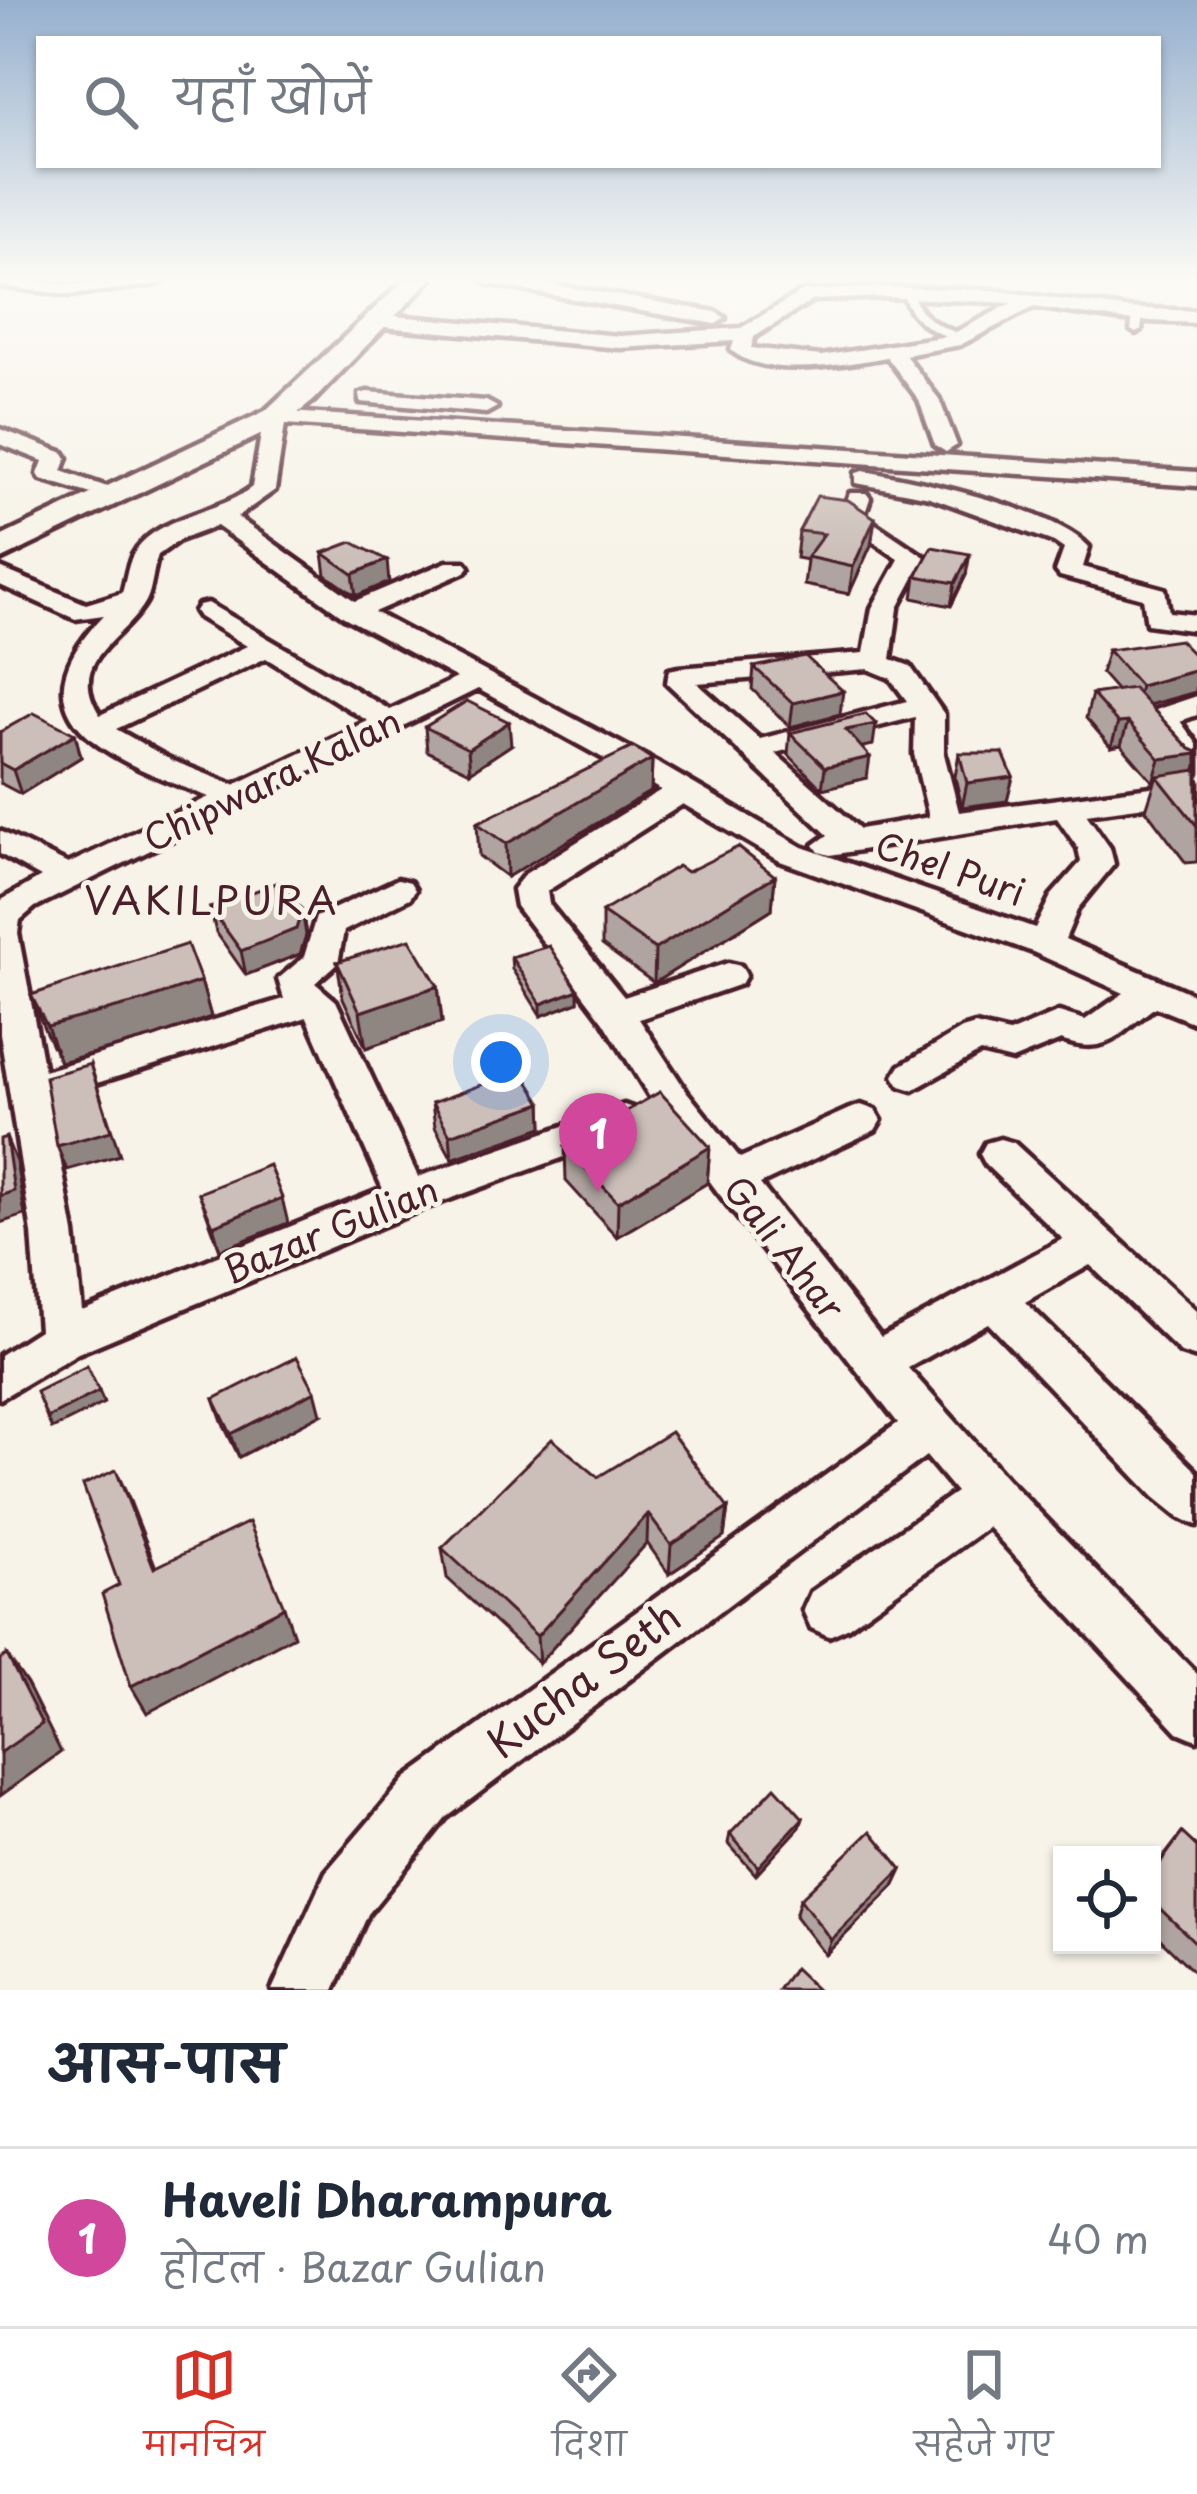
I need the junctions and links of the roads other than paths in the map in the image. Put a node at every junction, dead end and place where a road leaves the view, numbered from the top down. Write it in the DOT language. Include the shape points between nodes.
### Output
graph roads {
  1 [pos="340,372"];
  2 [pos="908,372"];
  3 [pos="324,396"];
  4 [pos="275,417"];
  5 [pos="0,436"];
  6 [pos="946,445"];
  7 [pos="796,447"];
  8 [pos="846,456"];
  9 [pos="1164,477"];
  10 [pos="868,478"];
  11 [pos="1197,479"];
  12 [pos="115,494"];
  13 [pos="222,518"];
  14 [pos="0,550"];
  15 [pos="456,567"];
  16 [pos="0,576"];
  17 [pos="136,596"];
  18 [pos="208,611"];
  19 [pos="353,611"];
  20 [pos="1197,623"];
  21 [pos="267,647"];
  22 [pos="878,661"];
  23 [pos="475,680"];
  24 [pos="926,705"];
  25 [pos="1197,705"];
  26 [pos="390,722"];
  27 [pos="96,728"];
  28 [pos="753,750"];
  29 [pos="1197,764"];
  30 [pos="1197,790"];
  31 [pos="682,791"];
  32 [pos="235,796"];
  33 [pos="1067,810"];
  34 [pos="946,823"];
  35 [pos="851,839"];
  36 [pos="0,841"];
  37 [pos="791,854"];
  38 [pos="68,878"];
  39 [pos="398,890"];
  40 [pos="1045,944"];
  41 [pos="3,966"];
  42 [pos="728,975"];
  43 [pos="1154,990"];
  44 [pos="303,1003"];
  45 [pos="1197,1010"];
  46 [pos="617,1013"];
  47 [pos="913,1076"];
  48 [pos="29,1089"];
  49 [pos="673,1102"];
  50 [pos="861,1120"];
  51 [pos="1000,1154"];
  52 [pos="731,1180"];
  53 [pos="407,1197"];
  54 [pos="1093,1243"];
  55 [pos="992,1298"];
  56 [pos="1197,1339"];
  57 [pos="62,1340"];
  58 [pos="875,1363"];
  59 [pos="0,1379"];
  60 [pos="929,1427"];
  61 [pos="991,1496"];
  62 [pos="1197,1502"];
  63 [pos="829,1610"];
  64 [pos="1197,1713"];
  65 [pos="303,1990"];
  1 -- 3 [label="street"];
  2 -- 6 [label="street" via="929,399"];
  3 -- 4 [label="street"];
  3 -- 7 [label="street" via="700,433 796,432"];
  4 -- 7 [label="street"];
  4 -- 12 [label="street"];
  4 -- 13 [label="street" via="263,490"];
  5 -- 12 [label="street" via="56,458 49,473 55,477"];
  6 -- 7 [label="street" via="903,435"];
  6 -- 9 [label="street" via="1074,446 1134,458"];
  7 -- 8 [label="street"];
  8 -- 9 [label="street"];
  8 -- 10 [label="street" via="843,472"];
  9 -- 11 [label="street"];
  10 -- 20 [label="street" via="935,491 1072,541 1070,571 1156,594 1156,618"];
  10 -- 22 [label="street" via="851,518 913,557 885,608"];
  12 -- 14 [label="street"];
  13 -- 17 [label="street" via="154,543 143,554"];
  13 -- 19 [label="street, Chel Puri"];
  15 -- 19 [label="street"];
  16 -- 17 [label="street" via="84,613"];
  17 -- 27 [label="street" via="86,652 74,682 80,712"];
  18 -- 21 [label="street"];
  19 -- 23 [label="street, Chel Puri"];
  21 -- 26 [label="street"];
  21 -- 27 [label="street"];
  22 -- 24 [label="street" via="900,672"];
  22 -- 28 [label="street" via="679,676"];
  23 -- 26 [label="street, Chipwara Kalan"];
  23 -- 31 [label="street, Chel Puri"];
  24 -- 28 [label="street"];
  24 -- 34 [label="street"];
  25 -- 29 [label="street" via="1162,717"];
  26 -- 32 [label="street, Chipwara Kalan"];
  27 -- 32 [label="street"];
  28 -- 35 [label="street"];
  30 -- 33 [label="street"];
  31 -- 37 [label="street, Chel Puri"];
  31 -- 46 [label="street, Gali Ahar" via="530,889 533,905"];
  32 -- 38 [label="street, Chipwara Kalan"];
  33 -- 34 [label="street"];
  33 -- 40 [label="street" via="1098,864 1064,904"];
  34 -- 35 [label="street"];
  35 -- 37 [label="street"];
  36 -- 38 [label="street"];
  37 -- 40 [label="street, Chel Puri"];
  38 -- 41 [label="street, Chipwara Kalan" via="12,906 1,933"];
  39 -- 44 [label="street" via="328,926 320,963 296,979"];
  40 -- 43 [label="street, Chel Puri"];
  41 -- 48 [label="street, Chipwara Kalan"];
  42 -- 46 [label="street"];
  43 -- 45 [label="street, Chel Puri"];
  43 -- 47 [label="street" via="1089,1036 1060,1025 1012,1047 975,1038"];
  44 -- 48 [label="street"];
  44 -- 53 [label="street" via="323,1004"];
  46 -- 49 [label="street, Gali Ahar"];
  48 -- 57 [label="street, Chipwara Kalan"];
  49 -- 52 [label="street, Gali Ahar"];
  49 -- 53 [label="street, Bazar Gulian"];
  50 -- 52 [label="street"];
  51 -- 54 [label="street"];
  52 -- 58 [label="street, Gali Ahar"];
  53 -- 57 [label="street, Bazar Gulian"];
  54 -- 55 [label="street"];
  54 -- 56 [label="street"];
  55 -- 58 [label="street"];
  55 -- 62 [label="street"];
  57 -- 59 [label="street, Bazar Gulian"];
  58 -- 60 [label="street, Gali Ahar"];
  60 -- 61 [label="street, Gali Ahar"];
  60 -- 65 [label="street, Kucha Seth" via="426,1798 347,1893"];
  61 -- 63 [label="street"];
  61 -- 64 [label="street, Gali Ahar"];
}
